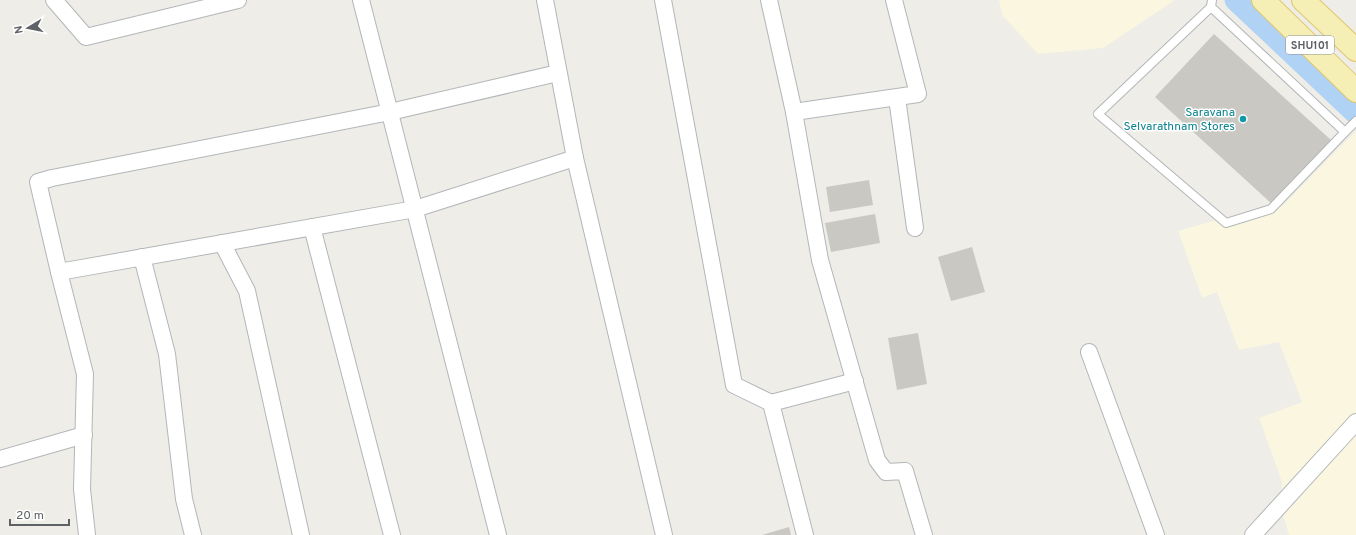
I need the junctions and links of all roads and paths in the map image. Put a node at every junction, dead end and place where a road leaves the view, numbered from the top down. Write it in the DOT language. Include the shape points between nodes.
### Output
graph roads {
  1 [pos="54,0"];
  2 [pos="238,0"];
  3 [pos="361,0"];
  4 [pos="545,0"];
  5 [pos="662,0"];
  6 [pos="769,0"];
  7 [pos="894,0"];
  8 [pos="1264,0"];
  9 [pos="1304,0"];
  10 [pos="1211,4"];
  11 [pos="1356,50"];
  12 [pos="558,73"];
  13 [pos="1356,91"];
  14 [pos="897,98"];
  15 [pos="390,112"];
  16 [pos="794,112"];
  17 [pos="1350,126"];
  18 [pos="574,158"];
  19 [pos="415,209"];
  20 [pos="312,227"];
  21 [pos="915,228"];
  22 [pos="222,243"];
  23 [pos="142,257"];
  24 [pos="59,272"];
  25 [pos="1089,352"];
  26 [pos="855,381"];
  27 [pos="771,403"];
  28 [pos="1356,422"];
  29 [pos="84,434"];
  30 [pos="0,459"];
  31 [pos="87,535"];
  32 [pos="193,535"];
  33 [pos="301,535"];
  34 [pos="392,535"];
  35 [pos="498,535"];
  36 [pos="664,535"];
  37 [pos="805,535"];
  38 [pos="924,535"];
  39 [pos="1156,535"];
  40 [pos="1253,535"];
  1 -- 2 [label="street" via="86,37"];
  3 -- 15 [label="street"];
  4 -- 12 [label="street"];
  5 -- 27 [label="street" via="734,385"];
  6 -- 16 [label="street"];
  7 -- 14 [label="street" via="918,94"];
  8 -- 13 [label="main road, SHU101"];
  9 -- 11 [label="main road, SHU101"];
  10 -- 17 [label="lane"];
  10 -- 17 [label="lane" via="1098,114 1226,223 1271,209"];
  12 -- 15 [label="street"];
  12 -- 18 [label="street"];
  14 -- 16 [label="street"];
  14 -- 21 [label="street"];
  15 -- 19 [label="street"];
  15 -- 24 [label="street" via="38,182"];
  16 -- 26 [label="street" via="820,260"];
  18 -- 19 [label="street"];
  18 -- 36 [label="street"];
  19 -- 20 [label="street"];
  19 -- 35 [label="street"];
  20 -- 22 [label="street"];
  20 -- 34 [label="street"];
  22 -- 23 [label="street"];
  22 -- 33 [label="street" via="248,291"];
  23 -- 24 [label="street"];
  23 -- 32 [label="street" via="167,354 184,499"];
  24 -- 29 [label="street" via="85,374"];
  25 -- 39 [label="street"];
  26 -- 27 [label="street"];
  26 -- 38 [label="street" via="877,460 886,472 905,471"];
  27 -- 37 [label="street"];
  28 -- 40 [label="street"];
  29 -- 30 [label="street"];
  29 -- 31 [label="street" via="82,490"];
}
